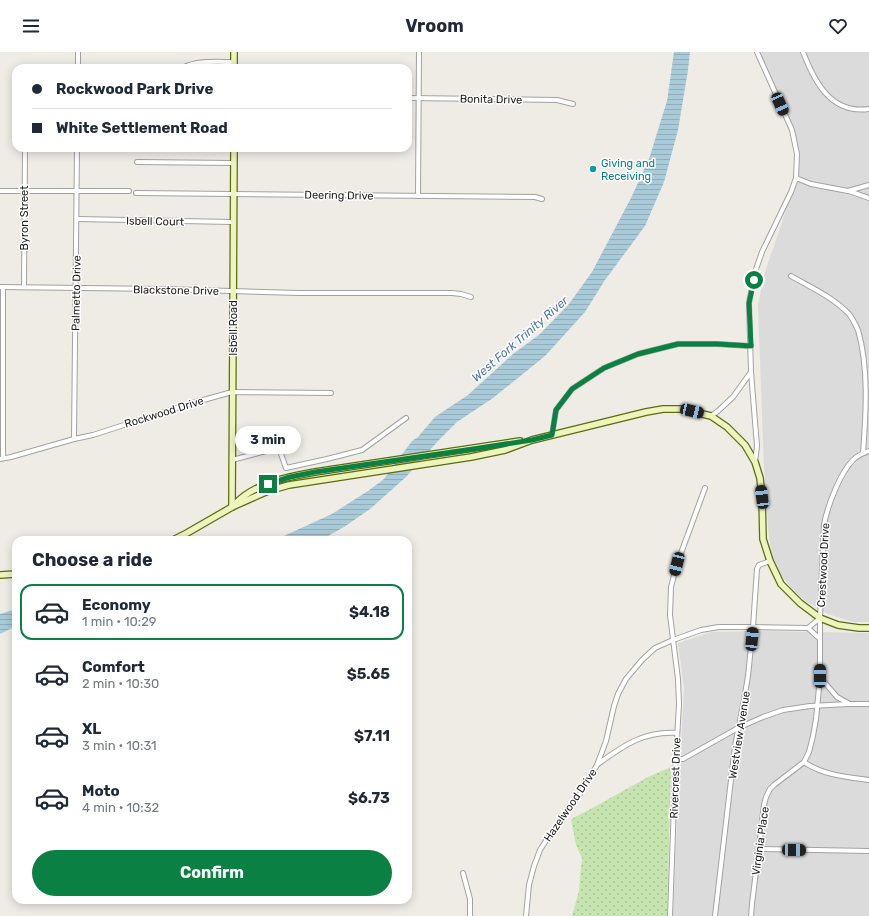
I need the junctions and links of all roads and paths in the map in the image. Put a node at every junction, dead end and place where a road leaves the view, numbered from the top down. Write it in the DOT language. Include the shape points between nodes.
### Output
graph roads {
  1 [pos="78,52"];
  2 [pos="234,52"];
  3 [pos="419,52"];
  4 [pos="757,52"];
  5 [pos="803,52"];
  6 [pos="78,64"];
  7 [pos="193,64"];
  8 [pos="216,64"];
  9 [pos="234,64"];
  10 [pos="412,98"];
  11 [pos="419,98"];
  12 [pos="573,104"];
  13 [pos="869,109"];
  14 [pos="24,152"];
  15 [pos="77,152"];
  16 [pos="234,152"];
  17 [pos="137,162"];
  18 [pos="234,163"];
  19 [pos="796,178"];
  20 [pos="869,185"];
  21 [pos="0,191"];
  22 [pos="24,191"];
  23 [pos="77,191"];
  24 [pos="129,191"];
  25 [pos="848,191"];
  26 [pos="136,193"];
  27 [pos="233,194"];
  28 [pos="418,196"];
  29 [pos="869,198"];
  30 [pos="542,199"];
  31 [pos="76,220"];
  32 [pos="233,222"];
  33 [pos="791,276"];
  34 [pos="2,287"];
  35 [pos="24,288"];
  36 [pos="76,288"];
  37 [pos="233,291"];
  38 [pos="471,297"];
  39 [pos="751,346"];
  40 [pos="751,372"];
  41 [pos="232,392"];
  42 [pos="331,393"];
  43 [pos="711,416"];
  44 [pos="406,418"];
  45 [pos="552,435"];
  46 [pos="74,439"];
  47 [pos="532,440"];
  48 [pos="869,451"];
  49 [pos="863,453"];
  50 [pos="1,459"];
  51 [pos="232,460"];
  52 [pos="755,462"];
  53 [pos="705,488"];
  54 [pos="232,507"];
  55 [pos="181,536"];
  56 [pos="770,561"];
  57 [pos="12,574"];
  58 [pos="0,575"];
  59 [pos="820,618"];
  60 [pos="753,627"];
  61 [pos="808,628"];
  62 [pos="869,628"];
  63 [pos="820,639"];
  64 [pos="673,640"];
  65 [pos="820,676"];
  66 [pos="849,704"];
  67 [pos="869,704"];
  68 [pos="817,705"];
  69 [pos="738,728"];
  70 [pos="677,733"];
  71 [pos="677,759"];
  72 [pos="804,762"];
  73 [pos="597,765"];
  74 [pos="869,780"];
  75 [pos="758,850"];
  76 [pos="869,851"];
  77 [pos="463,873"];
  78 [pos="470,916"];
  79 [pos="526,916"];
  80 [pos="670,916"];
  81 [pos="715,916"];
  82 [pos="751,916"];
  1 -- 6 [label="street"];
  2 -- 9 [label="main road"];
  3 -- 11 [label="street"];
  4 -- 19 [label="street" via="792,130 797,154"];
  5 -- 13 [label="street" via="816,80 834,102 853,110"];
  7 -- 8 [label="street"];
  10 -- 11 [label="street, Bonita Drive"];
  11 -- 12 [label="street, Bonita Drive" via="557,100"];
  11 -- 28 [label="street"];
  14 -- 22 [label="street, Byron Street"];
  15 -- 23 [label="street, Palmetto Drive"];
  16 -- 18 [label="main road, Isbell Road"];
  17 -- 18 [label="street"];
  18 -- 27 [label="main road, Isbell Road"];
  19 -- 25 [label="street" via="811,184"];
  19 -- 39 [label="street" via="755,272 749,303"];
  20 -- 25 [label="street"];
  21 -- 22 [label="street"];
  22 -- 23 [label="street"];
  22 -- 35 [label="street, Byron Street"];
  23 -- 24 [label="street"];
  23 -- 31 [label="street, Palmetto Drive"];
  25 -- 29 [label="street"];
  26 -- 27 [label="street, Deering Drive"];
  27 -- 28 [label="street, Deering Drive"];
  27 -- 32 [label="main road, Isbell Road"];
  28 -- 30 [label="street, Deering Drive"];
  31 -- 32 [label="street, Isbell Court"];
  31 -- 36 [label="street, Palmetto Drive"];
  32 -- 37 [label="main road, Isbell Road"];
  33 -- 49 [label="street" via="836,302 854,320 866,355 868,382"];
  34 -- 35 [label="street, Blackstone Drive"];
  34 -- 50 [label="street"];
  35 -- 36 [label="street, Blackstone Drive"];
  36 -- 37 [label="street, Blackstone Drive"];
  36 -- 46 [label="street, Palmetto Drive"];
  37 -- 38 [label="street, Blackstone Drive" via="452,293"];
  37 -- 41 [label="main road, Isbell Road"];
  39 -- 40 [label="street"];
  39 -- 45 [label="street" via="678,344 638,354 604,368 572,389 556,410"];
  40 -- 43 [label="street" via="733,397"];
  40 -- 52 [label="street" via="757,446"];
  41 -- 42 [label="street, Rockwood Drive"];
  41 -- 46 [label="street, Rockwood Drive"];
  41 -- 51 [label="main road, Isbell Road"];
  43 -- 45 [label="main road" via="681,409 664,409"];
  43 -- 52 [label="main road" via="727,427 745,445"];
  44 -- 51 [label="street" via="362,450 327,459 286,468 280,451 274,449"];
  45 -- 47 [label="main road"];
  46 -- 50 [label="street, Rockwood Drive"];
  47 -- 54 [label="main road" via="504,450 471,457 289,485"];
  47 -- 54 [label="main road" via="296,475 242,496"];
  48 -- 49 [label="street, Crestwood Drive"];
  49 -- 59 [label="street, Crestwood Drive" via="847,467 826,512"];
  51 -- 54 [label="main road, Isbell Road"];
  52 -- 56 [label="main road" via="760,478 764,539"];
  53 -- 64 [label="street, Rivercrest Drive" via="677,564 671,588 670,615"];
  54 -- 55 [label="main road"];
  56 -- 59 [label="main road" via="782,584 800,604"];
  56 -- 60 [label="street, Westview Avenue" via="759,565 757,569"];
  57 -- 58 [label="main road"];
  59 -- 61 [label="street"];
  59 -- 62 [label="main road" via="838,625"];
  59 -- 63 [label="street"];
  60 -- 61 [label="street, Hazelwood Drive"];
  60 -- 64 [label="street, Hazelwood Drive" via="719,627 701,630"];
  60 -- 69 [label="street, Westview Avenue" via="746,688"];
  61 -- 63 [label="street"];
  63 -- 65 [label="street"];
  64 -- 70 [label="street, Rivercrest Drive" via="678,679"];
  64 -- 73 [label="street, Hazelwood Drive" via="655,648 626,679 618,694"];
  65 -- 66 [label="street" via="837,696"];
  65 -- 68 [label="street"];
  66 -- 67 [label="street"];
  66 -- 68 [label="street"];
  68 -- 69 [label="street" via="783,710"];
  68 -- 72 [label="street" via="809,752"];
  69 -- 71 [label="street" via="683,759"];
  69 -- 81 [label="street, Westview Avenue"];
  70 -- 71 [label="street, Rivercrest Drive"];
  70 -- 73 [label="street" via="666,732 635,740"];
  71 -- 80 [label="street, Rivercrest Drive"];
  72 -- 74 [label="street" via="827,773"];
  72 -- 75 [label="street, Virginia Place" via="774,785 766,797"];
  73 -- 79 [label="street, Hazelwood Drive" via="580,794 540,850 528,885"];
  75 -- 76 [label="street"];
  75 -- 82 [label="street, Virginia Place"];
  77 -- 78 [label="street" via="470,899"];
}
